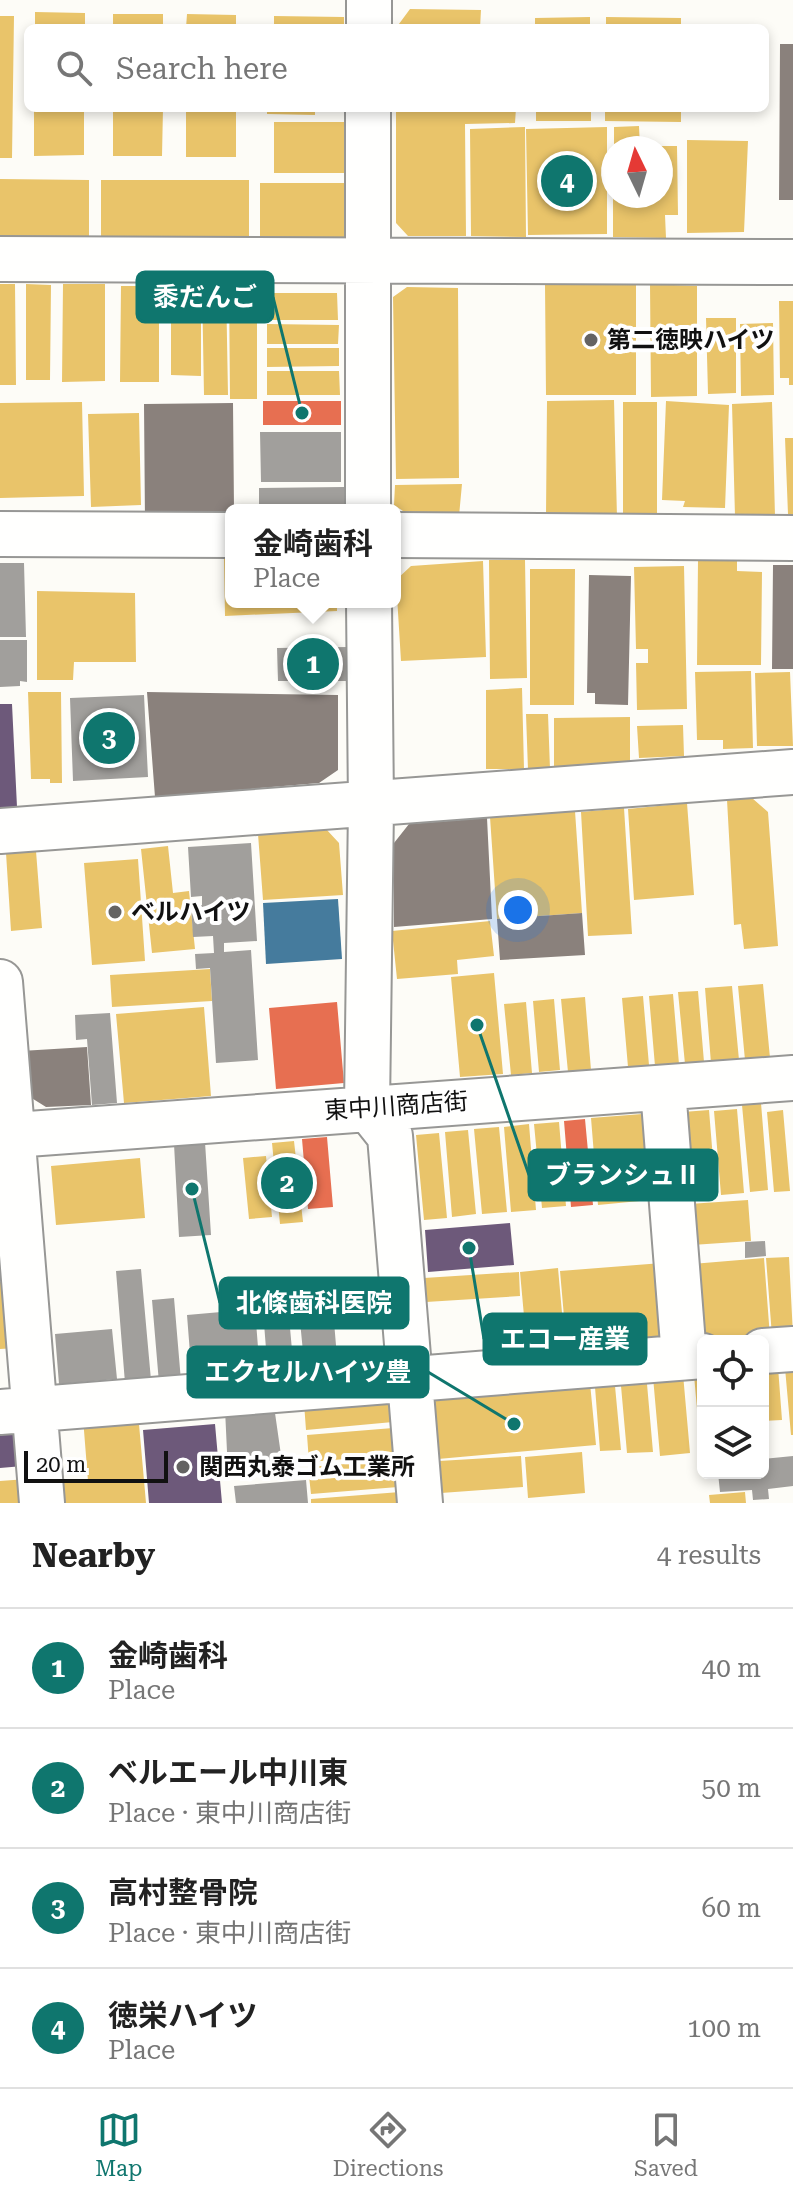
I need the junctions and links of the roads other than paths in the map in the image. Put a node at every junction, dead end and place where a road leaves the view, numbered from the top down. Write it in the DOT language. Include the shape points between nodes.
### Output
graph roads {
  1 [pos="369,0"];
  2 [pos="369,24"];
  3 [pos="368,112"];
  4 [pos="0,259"];
  5 [pos="368,260"];
  6 [pos="793,262"];
  7 [pos="368,504"];
  8 [pos="0,534"];
  9 [pos="225,535"];
  10 [pos="401,535"];
  11 [pos="793,538"];
  12 [pos="369,608"];
  13 [pos="793,772"];
  14 [pos="371,806"];
  15 [pos="0,831"];
  16 [pos="0,982"];
  17 [pos="793,1078"];
  18 [pos="663,1089"];
  19 [pos="367,1107"];
  20 [pos="7,1136"];
  21 [pos="793,1349"];
  22 [pos="769,1351"];
  23 [pos="694,1356"];
  24 [pos="409,1377"];
  25 [pos="17,1410"];
  26 [pos="42,1503"];
  27 [pos="420,1503"];
  1 -- 2 [label="street"];
  3 -- 5 [label="street"];
  4 -- 5 [label="street"];
  5 -- 6 [label="street"];
  5 -- 7 [label="street"];
  8 -- 9 [label="street"];
  10 -- 11 [label="street"];
  12 -- 14 [label="street"];
  13 -- 14 [label="street"];
  14 -- 15 [label="street"];
  14 -- 19 [label="street"];
  16 -- 20 [label="street"];
  17 -- 18 [label="street, 東中川商店街"];
  18 -- 19 [label="street, 東中川商店街"];
  18 -- 23 [label="street"];
  19 -- 20 [label="street, 東中川商店街"];
  19 -- 24 [label="street" via="390,1136"];
  20 -- 25 [label="street"];
  21 -- 22 [label="street"];
  23 -- 24 [label="street"];
  24 -- 25 [label="street"];
  24 -- 27 [label="street"];
  25 -- 26 [label="street"];
}
